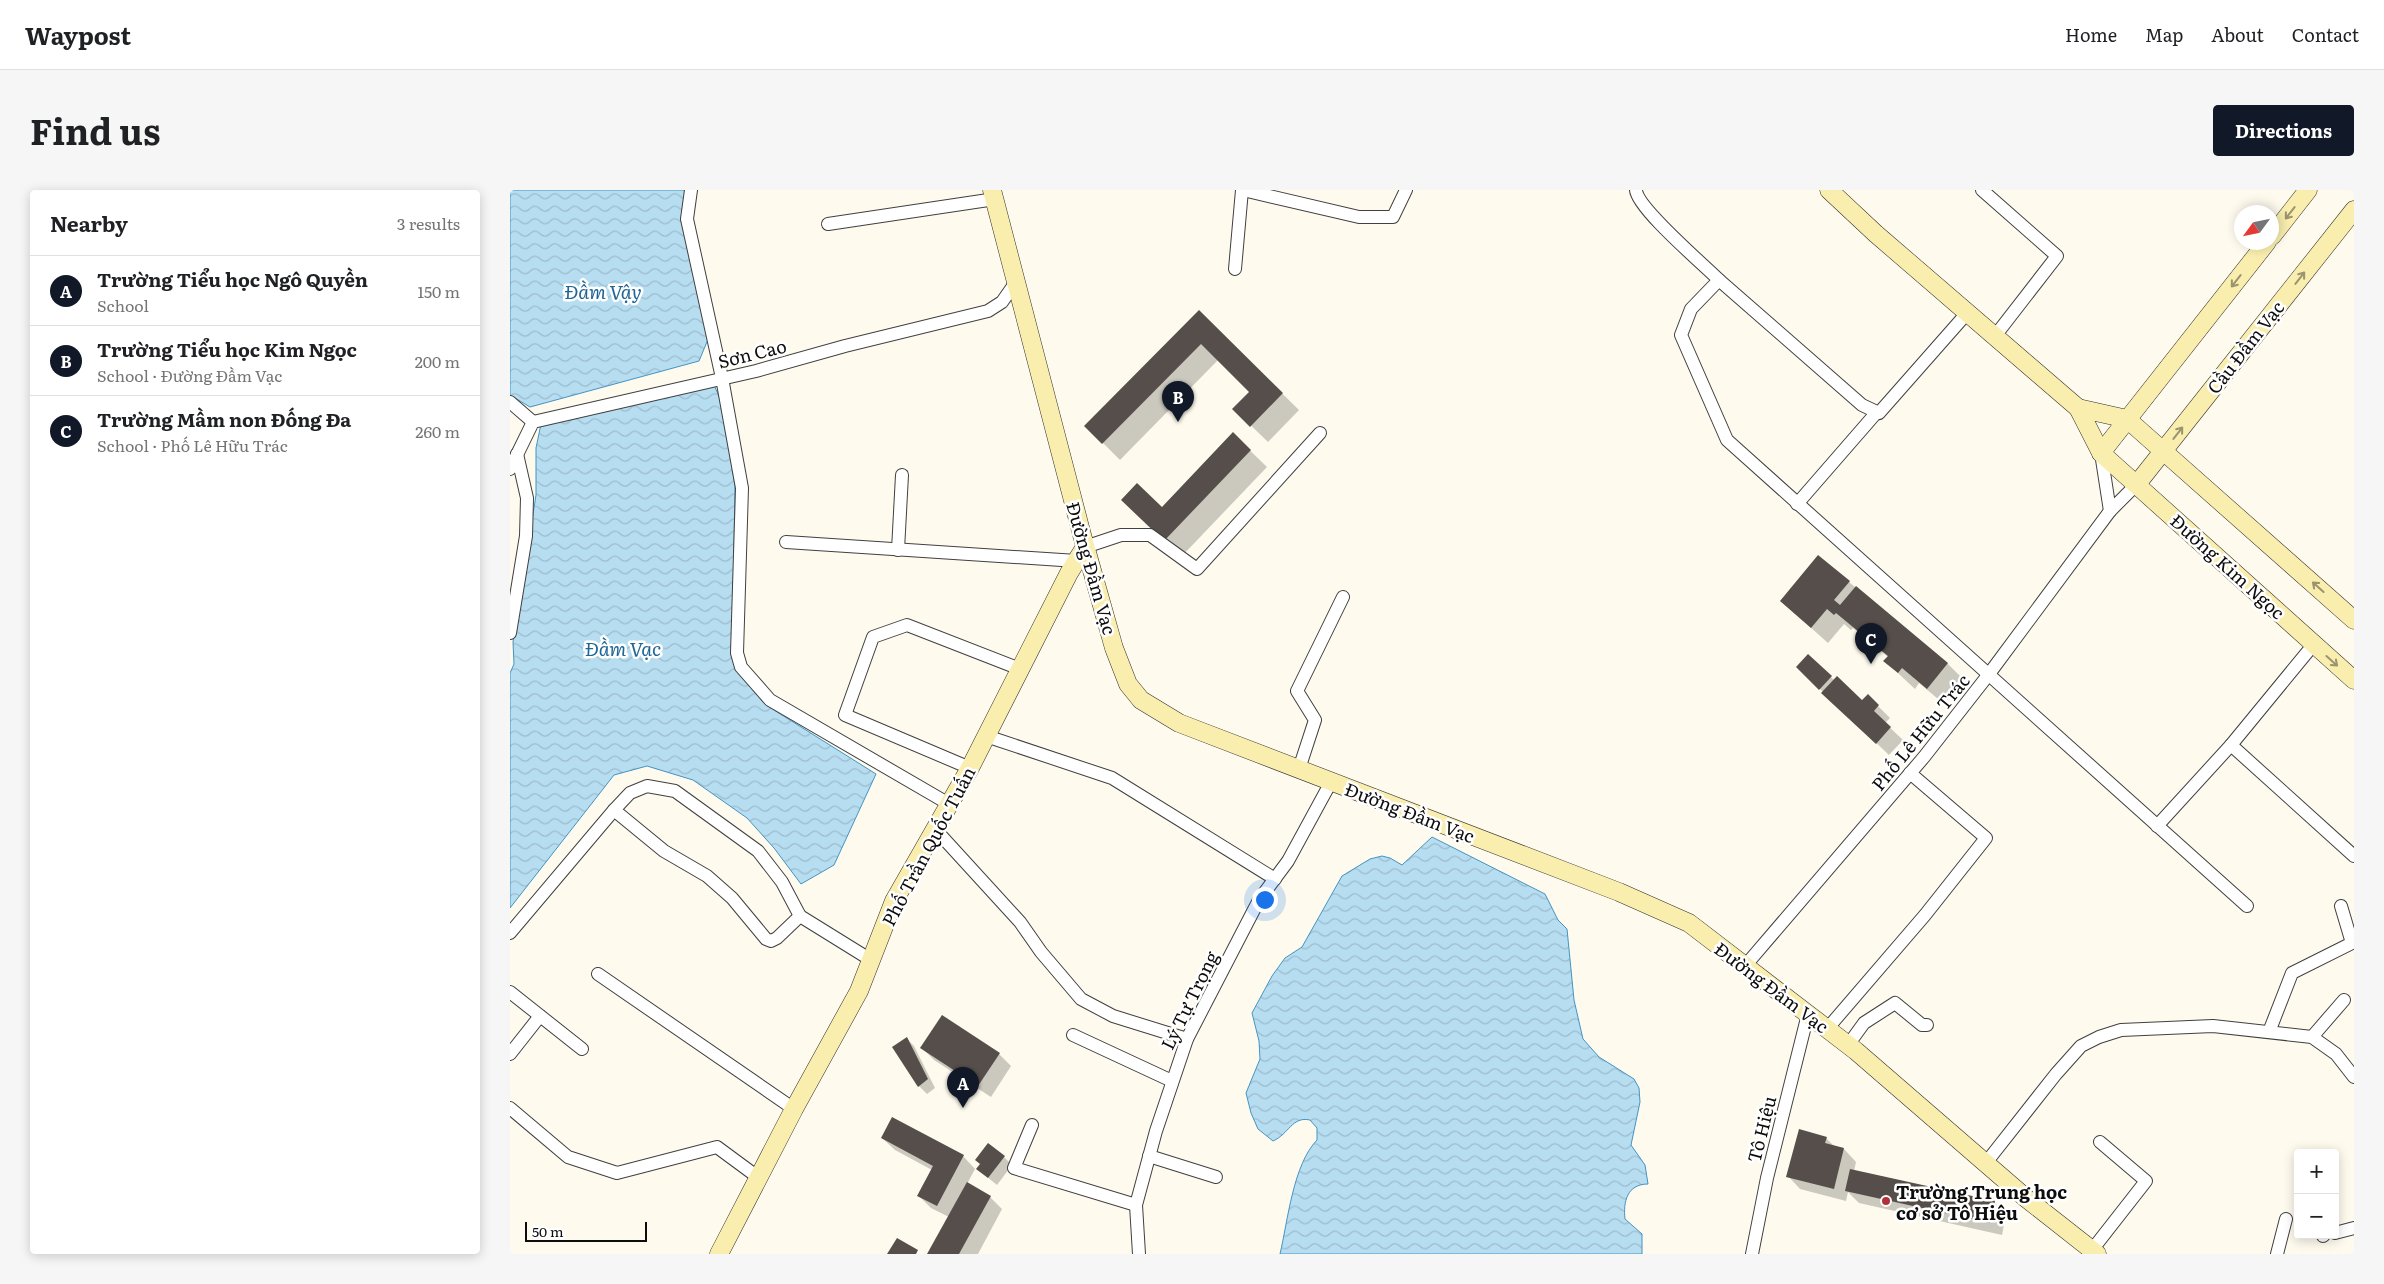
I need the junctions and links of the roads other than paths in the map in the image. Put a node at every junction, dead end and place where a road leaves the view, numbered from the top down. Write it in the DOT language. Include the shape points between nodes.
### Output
graph roads {
  1 [pos="691,190"];
  2 [pos="1243,190"];
  3 [pos="1406,190"];
  4 [pos="1636,190"];
  5 [pos="1829,190"];
  6 [pos="1982,190"];
  7 [pos="2308,190"];
  8 [pos="993,194"];
  9 [pos="2354,210"];
  10 [pos="828,224"];
  11 [pos="2279,227"];
  12 [pos="2261,250"];
  13 [pos="1235,269"];
  14 [pos="1720,280"];
  15 [pos="1016,282"];
  16 [pos="1968,312"];
  17 [pos="1995,336"];
  18 [pos="722,378"];
  19 [pos="510,402"];
  20 [pos="2078,408"];
  21 [pos="1877,412"];
  22 [pos="2127,419"];
  23 [pos="533,422"];
  24 [pos="1320,433"];
  25 [pos="2164,450"];
  26 [pos="2101,453"];
  27 [pos="518,454"];
  28 [pos="510,468"];
  29 [pos="902,475"];
  30 [pos="2136,484"];
  31 [pos="1797,504"];
  32 [pos="2110,510"];
  33 [pos="786,542"];
  34 [pos="898,550"];
  35 [pos="1081,554"];
  36 [pos="1343,597"];
  37 [pos="2354,620"];
  38 [pos="510,633"];
  39 [pos="2314,644"];
  40 [pos="1020,669"];
  41 [pos="1989,674"];
  42 [pos="2354,680"];
  43 [pos="986,736"];
  44 [pos="2231,745"];
  45 [pos="970,768"];
  46 [pos="1300,770"];
  47 [pos="1910,773"];
  48 [pos="1331,782"];
  49 [pos="949,804"];
  50 [pos="614,810"];
  51 [pos="2156,826"];
  52 [pos="935,829"];
  53 [pos="2354,856"];
  54 [pos="1274,879"];
  55 [pos="2247,906"];
  56 [pos="2341,906"];
  57 [pos="800,916"];
  58 [pos="510,933"];
  59 [pos="871,960"];
  60 [pos="1745,966"];
  61 [pos="598,974"];
  62 [pos="510,992"];
  63 [pos="2344,1000"];
  64 [pos="1808,1014"];
  65 [pos="540,1016"];
  66 [pos="1927,1025"];
  67 [pos="1827,1028"];
  68 [pos="2269,1032"];
  69 [pos="1073,1035"];
  70 [pos="2312,1037"];
  71 [pos="1187,1039"];
  72 [pos="1848,1045"];
  73 [pos="582,1049"];
  74 [pos="510,1054"];
  75 [pos="2354,1077"];
  76 [pos="1172,1081"];
  77 [pos="510,1108"];
  78 [pos="794,1109"];
  79 [pos="1032,1125"];
  80 [pos="2100,1142"];
  81 [pos="1149,1156"];
  82 [pos="1985,1164"];
  83 [pos="1216,1177"];
  84 [pos="758,1178"];
  85 [pos="1136,1205"];
  86 [pos="2286,1219"];
  87 [pos="2354,1228"];
  88 [pos="2339,1232"];
  89 [pos="2094,1252"];
  90 [pos="719,1254"];
  91 [pos="1139,1254"];
  92 [pos="1752,1254"];
  93 [pos="2277,1254"];
  1 -- 18 [label="street" via="687,219"];
  2 -- 3 [label="street" via="1359,217 1392,216"];
  2 -- 13 [label="street"];
  4 -- 14 [label="street" via="1636,195 1651,214"];
  5 -- 16 [label="street"];
  6 -- 17 [label="street" via="2057,256"];
  7 -- 11 [label="street, one-way"];
  8 -- 10 [label="street"];
  8 -- 15 [label="street, Đường Đầm Vạc"];
  25 -- 9 [label="street, Cầu Đầm Vạc, one-way"];
  12 -- 22 [label="street, one-way"];
  14 -- 21 [label="street" via="1862,405"];
  14 -- 31 [label="street" via="1691,309 1680,335 1727,440"];
  15 -- 18 [label="street, Sơn Cao" via="1002,302 988,311"];
  15 -- 35 [label="street, Đường Đầm Vạc"];
  16 -- 17 [label="street"];
  16 -- 21 [label="street" via="1892,400"];
  17 -- 20 [label="street"];
  18 -- 23 [label="street, Sơn Cao"];
  18 -- 49 [label="street" via="742,488 737,653 742,667 770,700"];
  19 -- 23 [label="street"];
  20 -- 22 [label="street"];
  20 -- 26 [label="street"];
  21 -- 31 [label="street"];
  22 -- 25 [label="street"];
  22 -- 26 [label="street"];
  23 -- 27 [label="street"];
  24 -- 35 [label="street" via="1197,569 1150,535 1121,535"];
  25 -- 30 [label="street, Cầu Đầm Vạc"];
  37 -- 25 [label="street, one-way"];
  26 -- 30 [label="street, Đường Kim Ngọc"];
  26 -- 32 [label="street"];
  27 -- 28 [label="street"];
  27 -- 38 [label="street" via="527,498 526,536"];
  29 -- 34 [label="street"];
  30 -- 32 [label="street, Phố Lê Hữu Trác"];
  30 -- 39 [label="street, Đường Kim Ngọc"];
  31 -- 41 [label="street"];
  32 -- 41 [label="street, Phố Lê Hữu Trác"];
  33 -- 34 [label="street"];
  34 -- 35 [label="street"];
  35 -- 40 [label="street, Phố Trần Quốc Tuấn"];
  35 -- 46 [label="street, Đường Đầm Vạc" via="1128,684 1141,700 1179,723"];
  36 -- 46 [label="street" via="1297,691 1315,720"];
  39 -- 42 [label="street, Đường Kim Ngọc, one-way"];
  39 -- 44 [label="street"];
  40 -- 43 [label="street, Phố Trần Quốc Tuấn"];
  40 -- 45 [label="street" via="907,625 873,637 845,715"];
  41 -- 47 [label="street, Phố Lê Hữu Trác"];
  41 -- 51 [label="street"];
  43 -- 45 [label="street, Phố Trần Quốc Tuấn"];
  43 -- 54 [label="street" via="1112,778"];
  44 -- 51 [label="street"];
  44 -- 53 [label="street"];
  45 -- 49 [label="street, Phố Trần Quốc Tuấn"];
  46 -- 48 [label="street, Đường Đầm Vạc"];
  47 -- 60 [label="street, Phố Lê Hữu Trác"];
  47 -- 67 [label="street" via="1986,838 1925,915"];
  48 -- 54 [label="street, Lý Tự Trọng"];
  48 -- 60 [label="street, Đường Đầm Vạc" via="1628,896 1689,923"];
  49 -- 52 [label="street, Phố Trần Quốc Tuấn"];
  50 -- 57 [label="street" via="664,851 706,876 732,898 766,939 777,938"];
  50 -- 57 [label="street" via="630,793 647,786 675,791 758,852 782,882"];
  50 -- 58 [label="street"];
  51 -- 55 [label="street"];
  52 -- 59 [label="street, Phố Trần Quốc Tuấn" via="894,901"];
  52 -- 71 [label="street" via="1020,922 1080,999 1113,1016"];
  54 -- 71 [label="street, Lý Tự Trọng" via="1259,900"];
  56 -- 68 [label="street" via="2352,943 2292,973"];
  57 -- 59 [label="street"];
  59 -- 78 [label="street, Phố Trần Quốc Tuấn" via="859,991"];
  60 -- 64 [label="street, Đường Đầm Vạc"];
  61 -- 78 [label="street"];
  62 -- 65 [label="street"];
  63 -- 70 [label="street"];
  64 -- 67 [label="street, Đường Đầm Vạc"];
  64 -- 92 [label="street, Tô Hiệu" via="1767,1178"];
  65 -- 73 [label="street"];
  65 -- 74 [label="street"];
  66 -- 72 [label="street" via="1922,1025 1895,1003 1864,1023"];
  67 -- 72 [label="street, Đường Đầm Vạc"];
  68 -- 70 [label="street"];
  68 -- 82 [label="street" via="2213,1026 2121,1030 2099,1037 2082,1046 2056,1074"];
  69 -- 76 [label="street"];
  70 -- 75 [label="street" via="2336,1054"];
  71 -- 76 [label="street, Lý Tự Trọng"];
  72 -- 82 [label="street, Đường Đầm Vạc"];
  76 -- 81 [label="street, Lý Tự Trọng"];
  77 -- 84 [label="street" via="568,1157 617,1173 717,1147"];
  78 -- 84 [label="street, Phố Trần Quốc Tuấn"];
  79 -- 85 [label="street" via="1014,1168"];
  80 -- 89 [label="street" via="2146,1181"];
  81 -- 83 [label="street"];
  81 -- 85 [label="street, Lý Tự Trọng"];
  82 -- 89 [label="street, Đường Đầm Vạc"];
  84 -- 90 [label="street, Phố Trần Quốc Tuấn"];
  85 -- 91 [label="street, Lý Tự Trọng"];
  86 -- 93 [label="street"];
  87 -- 88 [label="street"];
}
